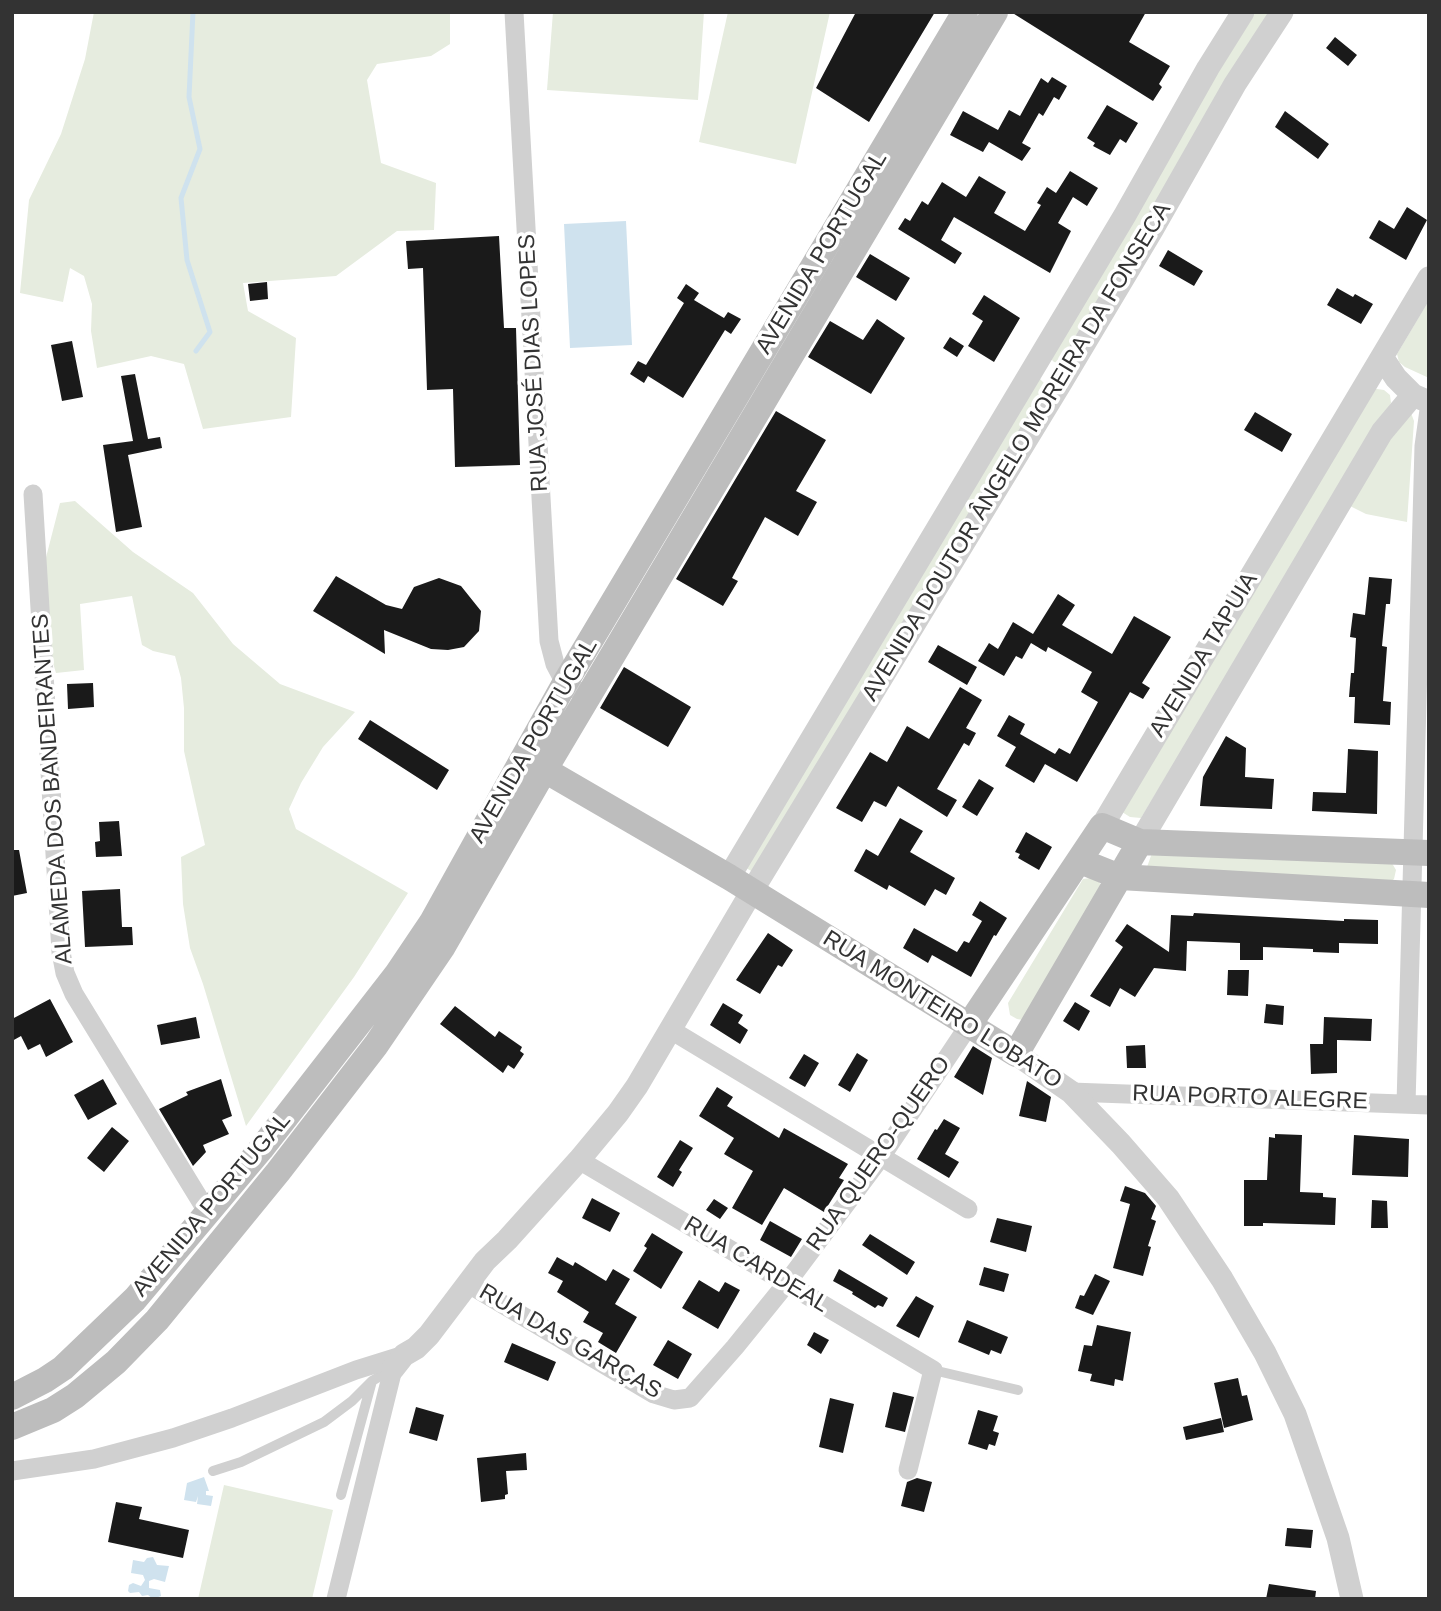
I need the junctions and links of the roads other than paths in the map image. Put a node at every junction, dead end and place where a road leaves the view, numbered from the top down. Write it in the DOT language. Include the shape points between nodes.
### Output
graph roads {
  1 [pos="514,12"];
  2 [pos="965,12"];
  3 [pos="995,12"];
  4 [pos="1243,12"];
  5 [pos="1282,12"];
  6 [pos="1208,68"];
  7 [pos="1236,84"];
  8 [pos="1429,278"];
  9 [pos="814,291"];
  10 [pos="1382,357"];
  11 [pos="1036,364"];
  12 [pos="1062,380"];
  13 [pos="1424,402"];
  14 [pos="33,494"];
  15 [pos="691,499"];
  16 [pos="565,682"];
  17 [pos="589,697"];
  18 [pos="534,764"];
  19 [pos="1102,827"];
  20 [pos="1140,842"];
  21 [pos="1420,852"];
  22 [pos="1080,861"];
  23 [pos="729,877"];
  24 [pos="1120,877"];
  25 [pos="752,891"];
  26 [pos="1419,895"];
  27 [pos="970,1025"];
  28 [pos="671,1030"];
  29 [pos="1016,1054"];
  30 [pos="1071,1092"];
  31 [pos="1406,1104"];
  32 [pos="1429,1105"];
  33 [pos="881,1157"];
  34 [pos="579,1160"];
  35 [pos="968,1209"];
  36 [pos="208,1213"];
  37 [pos="467,1283"];
  38 [pos="786,1284"];
  39 [pos="735,1347"];
  40 [pos="398,1362"];
  41 [pos="933,1370"];
  42 [pos="372,1381"];
  43 [pos="1018,1390"];
  44 [pos="12,1397"];
  45 [pos="12,1427"];
  46 [pos="908,1470"];
  47 [pos="12,1471"];
  48 [pos="213,1471"];
  49 [pos="341,1495"];
  50 [pos="336,1599"];
  51 [pos="1353,1599"];
  1 -- 16 [label="street, RUA JOSÉ DIAS LOPES" via="549,641"];
  2 -- 9 [label="main road, AVENIDA PORTUGAL"];
  3 -- 9 [label="main road, AVENIDA PORTUGAL"];
  4 -- 6 [label="street, AVENIDA DOUTOR ÂNGELO MOREIRA DA FONSECA"];
  5 -- 7 [label="street, AVENIDA DOUTOR ÂNGELO MOREIRA DA FONSECA"];
  6 -- 7 [label="street"];
  6 -- 11 [label="street, AVENIDA DOUTOR ÂNGELO MOREIRA DA FONSECA"];
  7 -- 12 [label="street, AVENIDA DOUTOR ÂNGELO MOREIRA DA FONSECA"];
  8 -- 10 [label="street, AVENIDA TAPUIA"];
  9 -- 15 [label="main road, AVENIDA PORTUGAL"];
  10 -- 13 [label="street" via="1396,378"];
  10 -- 19 [label="street, AVENIDA TAPUIA"];
  11 -- 12 [label="street"];
  11 -- 23 [label="street, AVENIDA DOUTOR ÂNGELO MOREIRA DA FONSECA"];
  12 -- 25 [label="street, AVENIDA DOUTOR ÂNGELO MOREIRA DA FONSECA"];
  13 -- 20 [label="street, AVENIDA TAPUIA" via="1382,432"];
  13 -- 21 [label="street"];
  14 -- 36 [label="street, ALAMEDA DOS BANDEIRANTES" via="65,973"];
  15 -- 16 [label="main road, AVENIDA PORTUGAL"];
  15 -- 17 [label="main road, AVENIDA PORTUGAL"];
  16 -- 17 [label="street"];
  16 -- 18 [label="main road, AVENIDA PORTUGAL"];
  17 -- 18 [label="main road, AVENIDA PORTUGAL"];
  18 -- 23 [label="main road, RUA MONTEIRO LOBATO"];
  18 -- 36 [label="main road, AVENIDA PORTUGAL" via="397,974"];
  18 -- 45 [label="main road" via="442,948 376,1045 278,1172 157,1320 116,1362 64,1403"];
  19 -- 20 [label="main road"];
  19 -- 22 [label="main road, AVENIDA TAPUIA"];
  20 -- 21 [label="main road"];
  20 -- 24 [label="main road, AVENIDA TAPUIA"];
  21 -- 26 [label="street"];
  22 -- 24 [label="main road"];
  22 -- 27 [label="main road, AVENIDA TAPUIA"];
  23 -- 25 [label="main road, RUA MONTEIRO LOBATO"];
  24 -- 26 [label="main road"];
  24 -- 29 [label="main road, AVENIDA TAPUIA"];
  25 -- 27 [label="main road, RUA MONTEIRO LOBATO"];
  25 -- 28 [label="street, AVENIDA DOUTOR ÂNGELO MOREIRA DA FONSECA"];
  26 -- 31 [label="street"];
  27 -- 29 [label="main road, RUA MONTEIRO LOBATO"];
  27 -- 33 [label="street, RUA QUERO-QUERO"];
  28 -- 33 [label="street"];
  28 -- 34 [label="street, AVENIDA DOUTOR ÂNGELO MOREIRA DA FONSECA" via="618,1113"];
  29 -- 30 [label="street, RUA MONTEIRO LOBATO"];
  30 -- 31 [label="street, RUA PORTO ALEGRE"];
  30 -- 51 [label="street, RUA MONTEIRO LOBATO" via="1168,1198 1265,1353 1295,1414 1338,1538"];
  31 -- 32 [label="street, RUA PORTO ALEGRE"];
  33 -- 35 [label="street"];
  33 -- 38 [label="street, RUA QUERO-QUERO"];
  34 -- 37 [label="street, AVENIDA DOUTOR ÂNGELO MOREIRA DA FONSECA"];
  34 -- 38 [label="street, RUA CARDEAL"];
  36 -- 44 [label="main road, AVENIDA PORTUGAL" via="84,1350 45,1380"];
  37 -- 39 [label="street, RUA DAS GARÇAS" via="654,1394 674,1400 690,1398"];
  37 -- 40 [label="street, AVENIDA DOUTOR ÂNGELO MOREIRA DA FONSECA" via="429,1335"];
  38 -- 39 [label="street, RUA QUERO-QUERO"];
  38 -- 41 [label="street, RUA CARDEAL"];
  40 -- 42 [label="lane"];
  40 -- 47 [label="street" via="356,1370 173,1438 94,1459"];
  40 -- 50 [label="street"];
  41 -- 43 [label="lane"];
  41 -- 46 [label="street"];
  42 -- 48 [label="lane" via="324,1422"];
  42 -- 49 [label="lane"];
}
